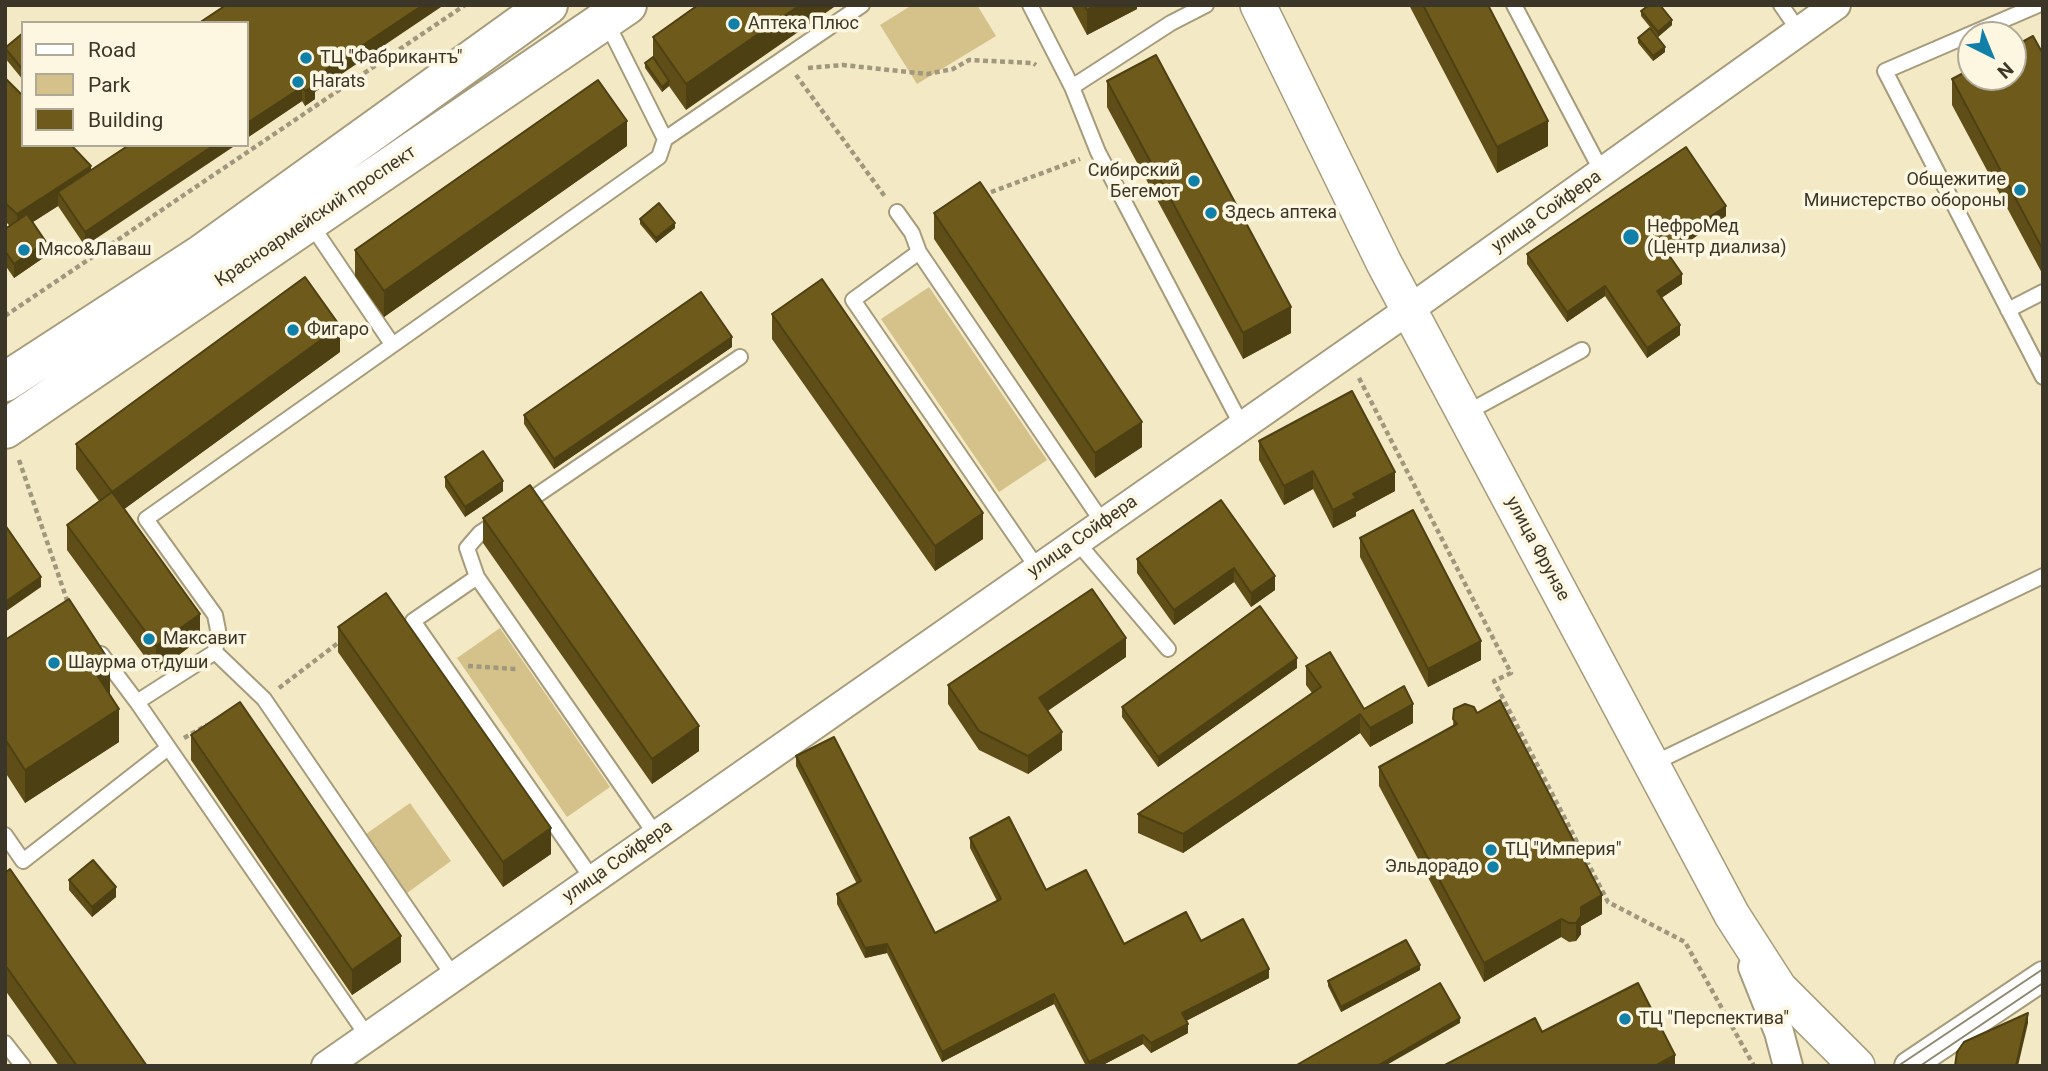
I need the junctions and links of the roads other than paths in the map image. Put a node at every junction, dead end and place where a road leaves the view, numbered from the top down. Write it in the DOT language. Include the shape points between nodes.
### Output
graph roads {
  1 [pos="862,5"];
  2 [pos="1030,5"];
  3 [pos="1206,5"];
  4 [pos="1258,5"];
  5 [pos="1514,5"];
  6 [pos="1781,5"];
  7 [pos="1836,5"];
  8 [pos="2038,5"];
  9 [pos="616,13"];
  10 [pos="528,14"];
  11 [pos="1799,31"];
  12 [pos="1072,87"];
  13 [pos="665,139"];
  14 [pos="1602,172"];
  15 [pos="897,212"];
  16 [pos="309,222"];
  17 [pos="919,252"];
  18 [pos="2043,292"];
  19 [pos="1410,309"];
  20 [pos="2008,310"];
  21 [pos="392,344"];
  22 [pos="1582,350"];
  23 [pos="740,357"];
  24 [pos="2043,377"];
  25 [pos="5,382"];
  26 [pos="1466,413"];
  27 [pos="1242,426"];
  28 [pos="12,445"];
  29 [pos="1103,523"];
  30 [pos="1077,542"];
  31 [pos="1038,569"];
  32 [pos="2043,576"];
  33 [pos="477,577"];
  34 [pos="70,611"];
  35 [pos="1168,649"];
  36 [pos="215,652"];
  37 [pos="137,702"];
  38 [pos="168,748"];
  39 [pos="1652,764"];
  40 [pos="5,835"];
  41 [pos="656,835"];
  42 [pos="593,880"];
  43 [pos="1732,915"];
  44 [pos="2043,976"];
  45 [pos="454,977"];
  46 [pos="368,1037"];
  47 [pos="5,1043"];
  48 [pos="23,1066"];
  49 [pos="327,1066"];
  50 [pos="1788,1066"];
  51 [pos="1857,1066"];
  52 [pos="1909,1066"];
  1 -- 13 [label="lane"];
  2 -- 12 [label="lane"];
  3 -- 12 [label="lane"];
  4 -- 19 [label="street, улица Фрунзе"];
  5 -- 14 [label="lane"];
  6 -- 11 [label="lane"];
  7 -- 11 [label="street, улица Сойфера"];
  8 -- 20 [label="lane" via="1885,71"];
  9 -- 13 [label="lane"];
  9 -- 16 [label="main road, Красноармейский проспект"];
  10 -- 25 [label="main road, Красноармейский проспект" via="202,254"];
  11 -- 14 [label="street, улица Сойфера"];
  12 -- 27 [label="lane" via="1098,152"];
  13 -- 21 [label="lane" via="659,158"];
  14 -- 19 [label="street, улица Сойфера"];
  15 -- 17 [label="lane"];
  16 -- 21 [label="lane"];
  16 -- 28 [label="main road, Красноармейский проспект"];
  17 -- 29 [label="lane"];
  17 -- 31 [label="lane" via="853,300"];
  18 -- 20 [label="lane"];
  19 -- 26 [label="street, улица Фрунзе"];
  19 -- 27 [label="street, улица Сойфера"];
  20 -- 24 [label="lane"];
  21 -- 36 [label="lane" via="146,519 215,615"];
  22 -- 26 [label="lane"];
  23 -- 33 [label="lane" via="480,533 467,548"];
  26 -- 39 [label="street, улица Фрунзе"];
  27 -- 29 [label="street, улица Сойфера"];
  29 -- 30 [label="street, улица Сойфера"];
  30 -- 31 [label="street, улица Сойфера"];
  30 -- 35 [label="lane"];
  31 -- 41 [label="street, улица Сойфера"];
  32 -- 39 [label="lane"];
  33 -- 41 [label="lane"];
  33 -- 42 [label="lane" via="413,621"];
  34 -- 37 [label="lane"];
  36 -- 37 [label="lane"];
  36 -- 45 [label="lane" via="264,699"];
  37 -- 38 [label="lane"];
  38 -- 40 [label="lane" via="23,861"];
  38 -- 46 [label="lane"];
  39 -- 43 [label="street, улица Фрунзе"];
  41 -- 42 [label="street, улица Сойфера"];
  42 -- 45 [label="street, улица Сойфера"];
  43 -- 50 [label="street"];
  43 -- 51 [label="street, улица Фрунзе" via="1779,988"];
  44 -- 52 [label="street"];
  45 -- 46 [label="street, улица Сойфера"];
  46 -- 49 [label="street, улица Сойфера"];
  47 -- 48 [label="lane"];
}
